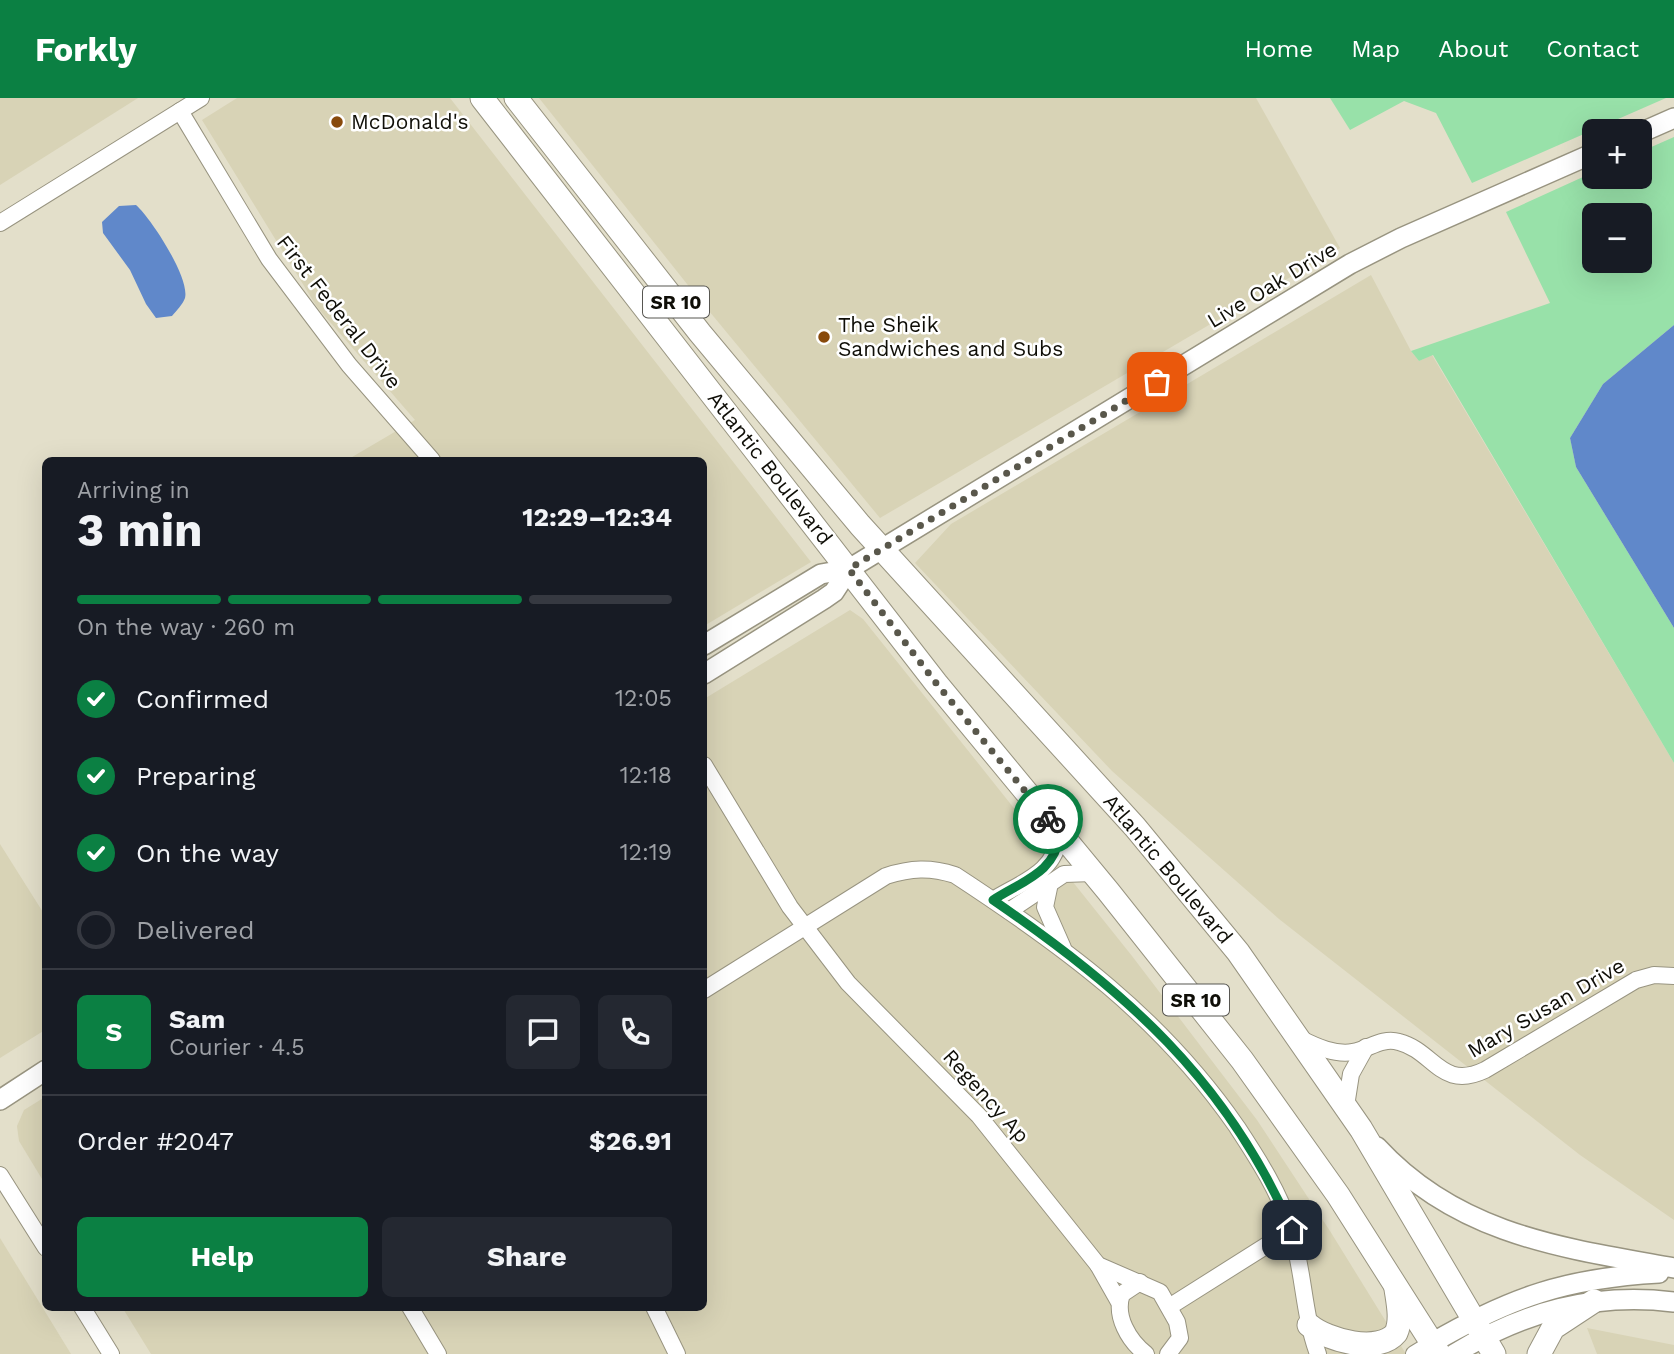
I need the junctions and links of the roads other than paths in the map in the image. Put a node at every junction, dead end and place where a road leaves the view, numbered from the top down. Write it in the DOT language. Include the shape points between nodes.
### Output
graph roads {
  1 [pos="201,98"];
  2 [pos="482,98"];
  3 [pos="516,98"];
  4 [pos="180,111"];
  5 [pos="1674,118"];
  6 [pos="1652,128"];
  7 [pos="523,151"];
  8 [pos="1582,158"];
  9 [pos="566,163"];
  10 [pos="0,223"];
  11 [pos="429,457"];
  12 [pos="880,550"];
  13 [pos="849,569"];
  14 [pos="707,643"];
  15 [pos="707,672"];
  16 [pos="707,770"];
  17 [pos="1060,834"];
  18 [pos="1093,873"];
  19 [pos="1050,883"];
  20 [pos="993,900"];
  21 [pos="1009,911"];
  22 [pos="805,928"];
  23 [pos="1065,950"];
  24 [pos="1674,976"];
  25 [pos="707,988"];
  26 [pos="1301,1039"];
  27 [pos="1366,1047"];
  28 [pos="42,1073"];
  29 [pos="0,1100"];
  30 [pos="1346,1106"];
  31 [pos="0,1175"];
  32 [pos="1292,1230"];
  33 [pos="42,1242"];
  34 [pos="1098,1265"];
  35 [pos="1674,1270"];
  36 [pos="1140,1282"];
  37 [pos="1395,1282"];
  38 [pos="1594,1301"];
  39 [pos="1119,1302"];
  40 [pos="1674,1302"];
  41 [pos="1169,1307"];
  42 [pos="84,1311"];
  43 [pos="412,1311"];
  44 [pos="656,1311"];
  45 [pos="1309,1325"];
  46 [pos="1483,1336"];
  47 [pos="1428,1350"];
  48 [pos="1174,1351"];
  49 [pos="111,1354"];
  50 [pos="438,1354"];
  51 [pos="677,1354"];
  52 [pos="1146,1354"];
  53 [pos="1318,1354"];
  54 [pos="1454,1354"];
  55 [pos="1539,1354"];
  1 -- 4 [label="street"];
  2 -- 7 [label="highway, Atlantic Boulevard / SR 10"];
  3 -- 9 [label="highway, Atlantic Boulevard / SR 10"];
  4 -- 10 [label="street"];
  4 -- 11 [label="street, First Federal Drive" via="276,269 349,365"];
  5 -- 6 [label="main road"];
  7 -- 9 [label="highway" via="534,150 547,166"];
  7 -- 13 [label="highway, Atlantic Boulevard / SR 10"];
  8 -- 12 [label="main road, Live Oak Drive" via="1350,264"];
  9 -- 12 [label="highway, Atlantic Boulevard / SR 10"];
  12 -- 13 [label="main road, Live Oak Drive"];
  12 -- 26 [label="highway, Atlantic Boulevard / SR 10" via="1170,868"];
  13 -- 14 [label="main road" via="821,574"];
  13 -- 15 [label="main road" via="834,592"];
  13 -- 17 [label="highway, Atlantic Boulevard / SR 10"];
  16 -- 22 [label="street, Regency Ap"];
  17 -- 18 [label="highway, Atlantic Boulevard / SR 10"];
  17 -- 20 [label="street" via="1058,852 1050,864"];
  18 -- 19 [label="street" via="1064,874"];
  18 -- 37 [label="highway, Atlantic Boulevard / SR 10" via="1274,1103"];
  19 -- 21 [label="street"];
  19 -- 23 [label="street" via="1045,907"];
  20 -- 21 [label="street"];
  20 -- 22 [label="street" via="955,875 918,869 886,877"];
  21 -- 23 [label="street"];
  22 -- 25 [label="street"];
  22 -- 34 [label="street, Regency Ap" via="848,983 979,1116"];
  23 -- 32 [label="street" via="1144,1015 1199,1076 1262,1166"];
  24 -- 27 [label="street, Mary Susan Drive" via="1636,980 1474,1075 1446,1073 1401,1042 1383,1041"];
  26 -- 27 [label="street, Mary Susan Drive" via="1340,1052"];
  26 -- 30 [label="highway, Atlantic Boulevard / SR 10"];
  27 -- 30 [label="street" via="1351,1074"];
  28 -- 29 [label="main road"];
  30 -- 35 [label="main road, Atlantic Boulevard / SR 10" via="1390,1159 1438,1197 1478,1220 1538,1242"];
  30 -- 46 [label="highway, Atlantic Boulevard"];
  31 -- 33 [label="street"];
  32 -- 41 [label="street"];
  32 -- 45 [label="street"];
  34 -- 36 [label="street, Regency Ap"];
  34 -- 39 [label="street"];
  35 -- 46 [label="main road" via="1600,1278 1511,1300"];
  36 -- 39 [label="street" via="1128,1287"];
  36 -- 41 [label="street, Regency Ap" via="1160,1292"];
  37 -- 45 [label="highway" via="1396,1333 1374,1350 1337,1345"];
  37 -- 47 [label="highway, Atlantic Boulevard / SR 10"];
  38 -- 40 [label="main road"];
  38 -- 46 [label="main road" via="1540,1313"];
  38 -- 55 [label="highway" via="1553,1328"];
  39 -- 52 [label="street" via="1130,1336"];
  41 -- 48 [label="street, Regency Ap" via="1180,1338"];
  42 -- 49 [label="street"];
  43 -- 50 [label="street"];
  44 -- 51 [label="street"];
  45 -- 53 [label="street"];
  46 -- 47 [label="main road"];
  46 -- 54 [label="main road"];
}
